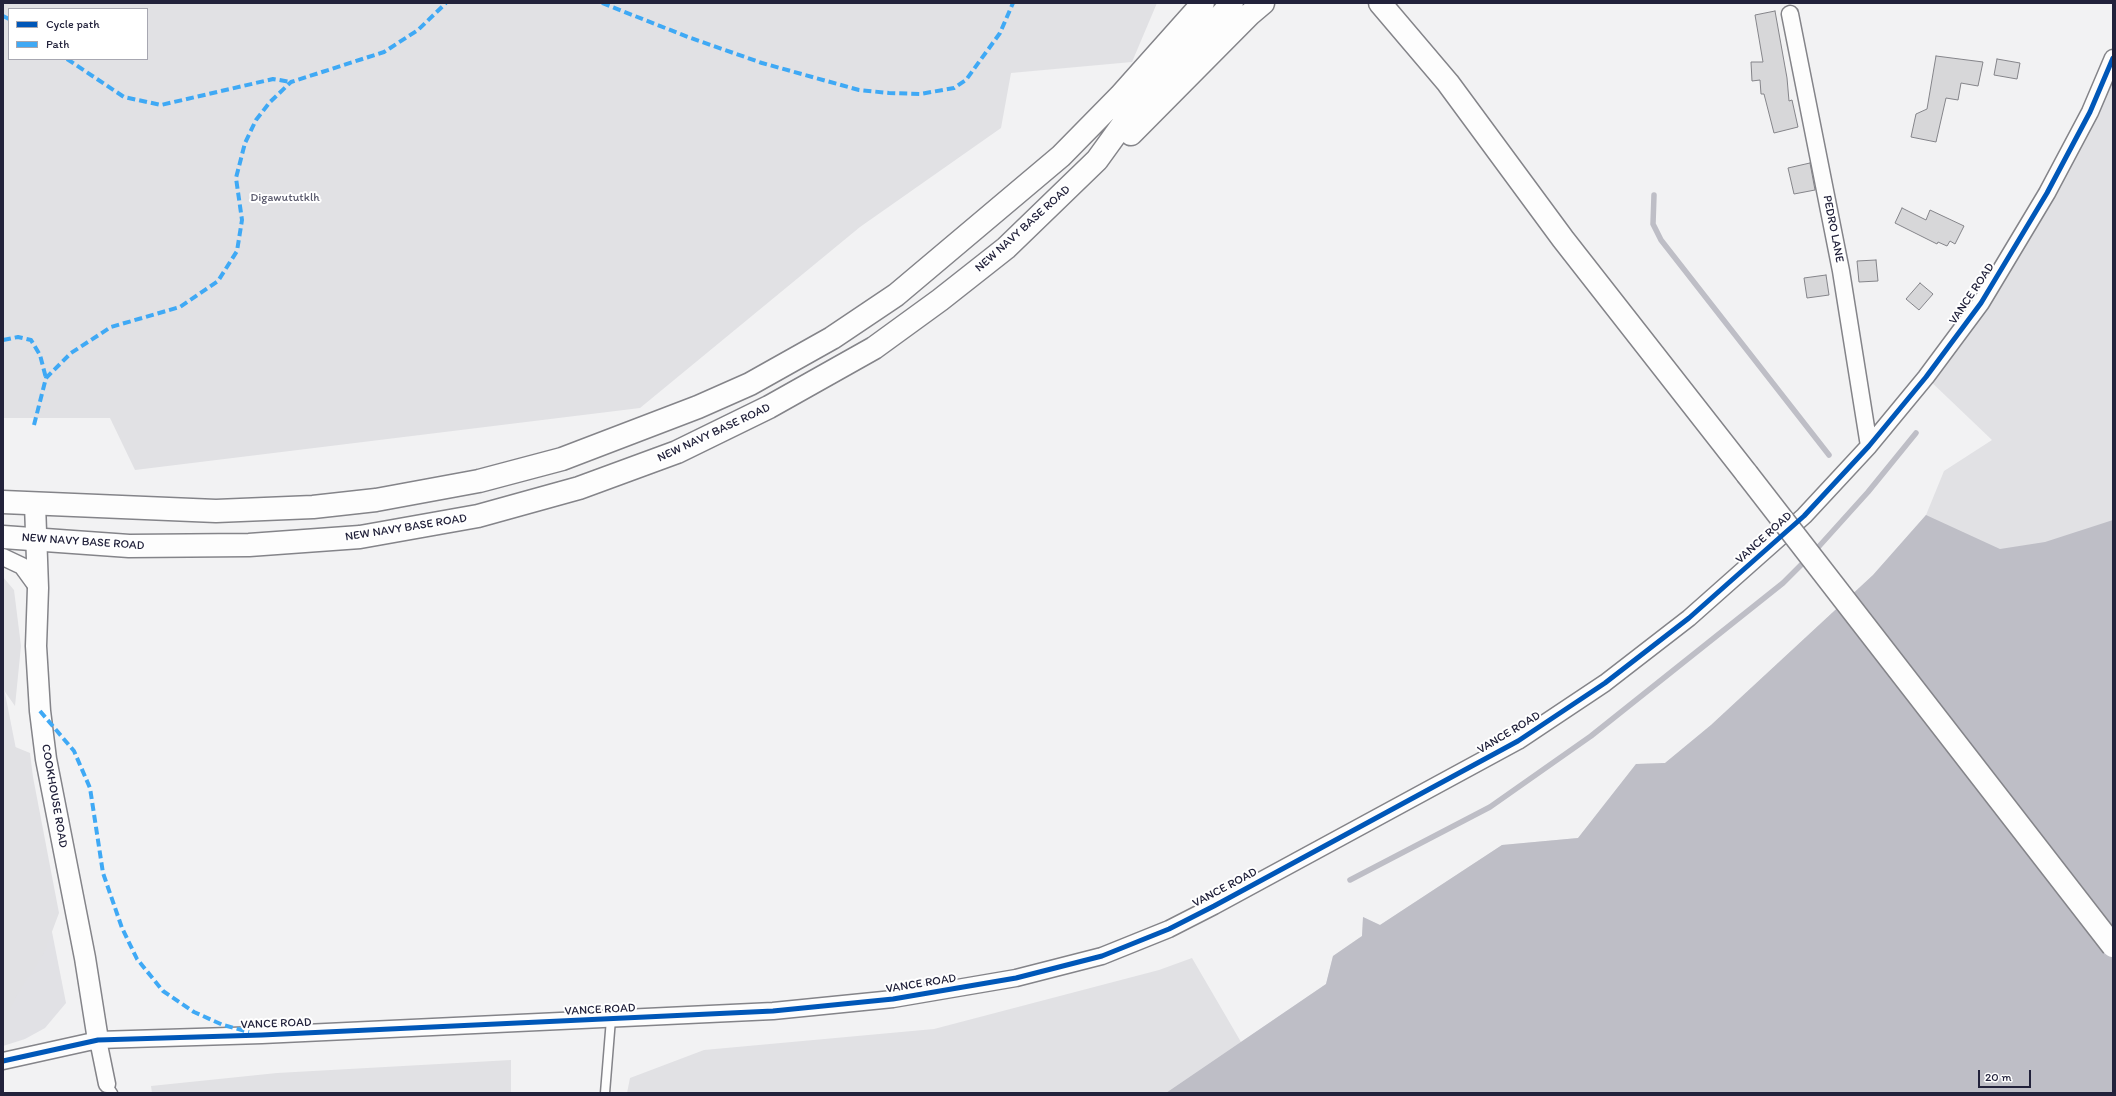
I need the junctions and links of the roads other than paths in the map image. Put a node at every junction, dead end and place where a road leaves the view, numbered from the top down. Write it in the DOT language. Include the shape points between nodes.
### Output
graph roads {
  1 [pos="1203,3"];
  2 [pos="1232,3"];
  3 [pos="1263,3"];
  4 [pos="1366,3"];
  5 [pos="1380,3"];
  6 [pos="1388,3"];
  7 [pos="1790,14"];
  8 [pos="1398,24"];
  9 [pos="2113,58"];
  10 [pos="1097,160"];
  11 [pos="1869,446"];
  12 [pos="3,502"];
  13 [pos="35,504"];
  14 [pos="3,537"];
  15 [pos="37,539"];
  16 [pos="3,557"];
  17 [pos="38,588"];
  18 [pos="2113,946"];
  19 [pos="610,1019"];
  20 [pos="98,1040"];
  21 [pos="3,1061"];
  22 [pos="110,1088"];
  23 [pos="605,1093"];
  1 -- 13 [label="main road" via="1120,96 1060,156 896,295 832,338 750,384 698,407 562,459 479,481 376,500 312,507 216,511"];
  2 -- 10 [label="main road, NEW NAVY BASE ROAD" via="1123,124"];
  3 -- 10 [label="main road" via="1139,128"];
  4 -- 8 [label="main road"];
  5 -- 8 [label="main road"];
  6 -- 8 [label="main road"];
  7 -- 11 [label="street, PEDRO LANE" via="1841,271"];
  8 -- 18 [label="main road, bridge" via="1448,83 1563,239"];
  9 -- 11 [label="street, VANCE ROAD" via="2090,112 2047,193 1981,303 1926,377"];
  10 -- 15 [label="main road, NEW NAVY BASE ROAD" via="1006,248 874,348 769,408 677,452 579,488 478,516 360,537 241,546 129,546"];
  11 -- 19 [label="street, VANCE ROAD" via="1804,516 1689,618 1605,683 1518,741 1169,929 1102,956 1016,978 893,999 773,1011"];
  12 -- 13 [label="main road"];
  13 -- 15 [label="street, COOKHOUSE ROAD"];
  14 -- 15 [label="main road, NEW NAVY BASE ROAD"];
  15 -- 17 [label="street, COOKHOUSE ROAD"];
  16 -- 17 [label="street" via="22,566"];
  17 -- 20 [label="street, COOKHOUSE ROAD" via="36,646 46,759 85,958"];
  19 -- 20 [label="street, VANCE ROAD" via="270,1035"];
  19 -- 23 [label="lane"];
  20 -- 21 [label="street, VANCE ROAD"];
  20 -- 22 [label="street, COOKHOUSE ROAD"];
}
